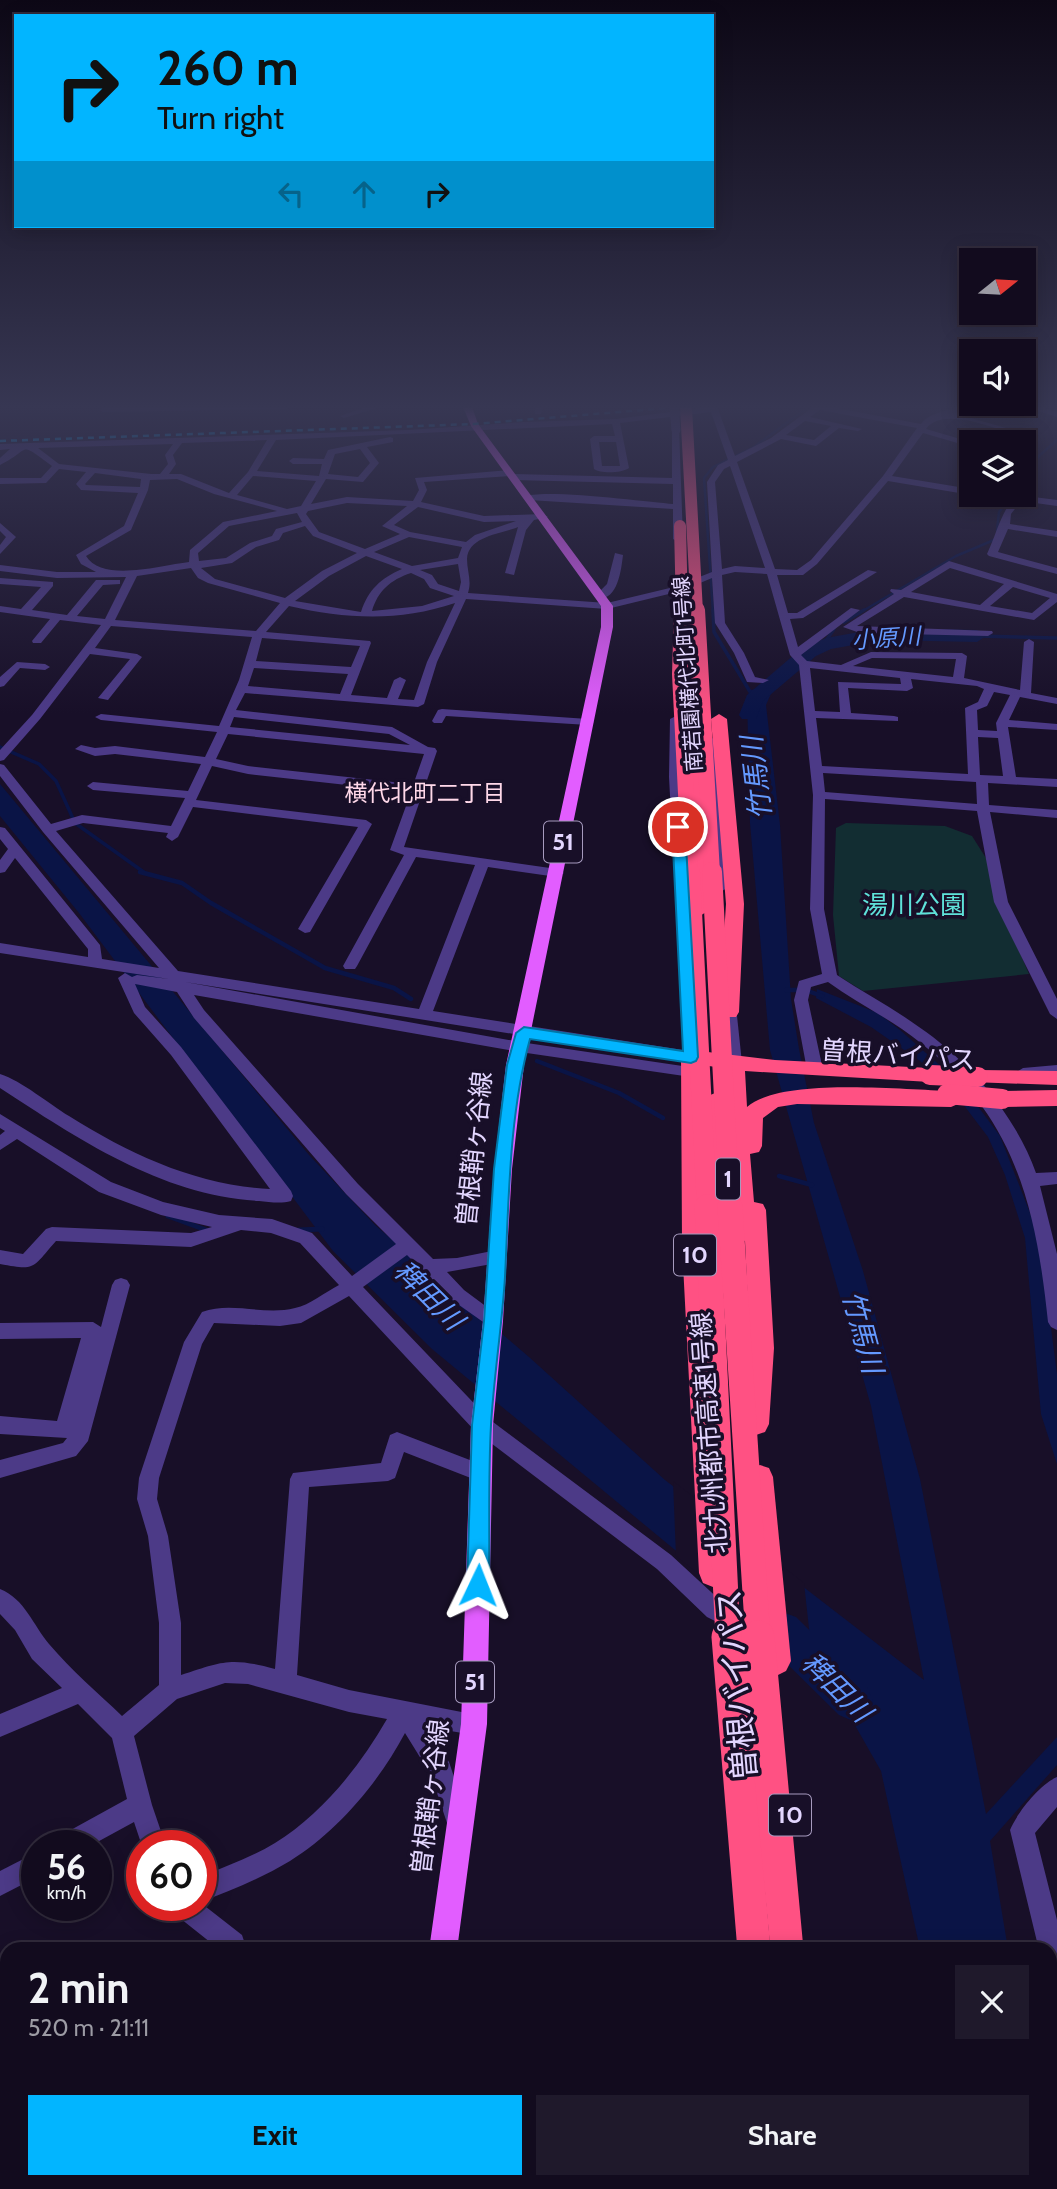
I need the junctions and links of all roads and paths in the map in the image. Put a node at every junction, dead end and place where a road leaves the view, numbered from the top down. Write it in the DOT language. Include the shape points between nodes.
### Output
graph roads {
  1 [pos="136,509"];
  2 [pos="280,509"];
  3 [pos="298,509"];
  4 [pos="303,509"];
  5 [pos="410,509"];
  6 [pos="436,509"];
  7 [pos="530,509"];
  8 [pos="679,509"];
  9 [pos="684,509"];
  10 [pos="691,509"];
  11 [pos="696,509"];
  12 [pos="713,509"];
  13 [pos="750,509"];
  14 [pos="859,509"];
  15 [pos="1010,509"];
  16 [pos="290,512"];
  17 [pos="531,518"];
  18 [pos="307,523"];
  19 [pos="0,526"];
  20 [pos="1005,526"];
  21 [pos="408,534"];
  22 [pos="1057,534"];
  23 [pos="468,545"];
  24 [pos="0,551"];
  25 [pos="362,553"];
  26 [pos="618,555"];
  27 [pos="462,561"];
  28 [pos="195,567"];
  29 [pos="0,568"];
  30 [pos="411,569"];
  31 [pos="771,571"];
  32 [pos="1057,571"];
  33 [pos="872,572"];
  34 [pos="510,573"];
  35 [pos="719,573"];
  36 [pos="110,574"];
  37 [pos="131,578"];
  38 [pos="700,578"];
  39 [pos="0,581"];
  40 [pos="1011,583"];
  41 [pos="677,589"];
  42 [pos="901,593"];
  43 [pos="463,596"];
  44 [pos="1057,597"];
  45 [pos="286,600"];
  46 [pos="603,602"];
  47 [pos="982,608"];
  48 [pos="0,609"];
  49 [pos="24,611"];
  50 [pos="366,613"];
  51 [pos="857,613"];
  52 [pos="58,615"];
  53 [pos="784,615"];
  54 [pos="71,616"];
  55 [pos="108,623"];
  56 [pos="692,623"];
  57 [pos="988,633"];
  58 [pos="257,637"];
  59 [pos="37,642"];
  60 [pos="1029,642"];
  61 [pos="147,648"];
  62 [pos="87,650"];
  63 [pos="137,657"];
  64 [pos="799,659"];
  65 [pos="251,664"];
  66 [pos="45,667"];
  67 [pos="844,667"];
  68 [pos="355,671"];
  69 [pos="905,674"];
  70 [pos="400,680"];
  71 [pos="764,680"];
  72 [pos="958,681"];
  73 [pos="0,684"];
  74 [pos="990,688"];
  75 [pos="241,689"];
  76 [pos="1021,695"];
  77 [pos="103,698"];
  78 [pos="344,698"];
  79 [pos="1057,701"];
  80 [pos="391,702"];
  81 [pos="441,711"];
  82 [pos="229,713"];
  83 [pos="810,714"];
  84 [pos="846,716"];
  85 [pos="101,717"];
  86 [pos="894,719"];
  87 [pos="588,722"];
  88 [pos="1057,727"];
  89 [pos="224,729"];
  90 [pos="1003,729"];
  91 [pos="971,733"];
  92 [pos="81,749"];
  93 [pos="431,751"];
  94 [pos="0,757"];
  95 [pos="208,761"];
  96 [pos="0,768"];
  97 [pos="817,769"];
  98 [pos="876,772"];
  99 [pos="978,778"];
  100 [pos="1010,780"];
  101 [pos="1057,783"];
  102 [pos="93,786"];
  103 [pos="416,793"];
  104 [pos="819,795"];
  105 [pos="190,799"];
  106 [pos="882,801"];
  107 [pos="984,809"];
  108 [pos="1057,814"];
  109 [pos="48,829"];
  110 [pos="0,831"];
  111 [pos="15,849"];
  112 [pos="412,852"];
  113 [pos="483,862"];
  114 [pos="0,869"];
  115 [pos="557,873"];
  116 [pos="305,929"];
  117 [pos="0,948"];
  118 [pos="0,958"];
  119 [pos="95,963"];
  120 [pos="350,966"];
  121 [pos="118,973"];
  122 [pos="687,977"];
  123 [pos="830,977"];
  124 [pos="181,984"];
  125 [pos="233,991"];
  126 [pos="729,1012"];
  127 [pos="424,1014"];
  128 [pos="1057,1014"];
  129 [pos="522,1040"];
  130 [pos="691,1065"];
  131 [pos="656,1067"];
  132 [pos="1057,1070"];
  133 [pos="730,1071"];
  134 [pos="982,1077"];
  135 [pos="773,1078"];
  136 [pos="1057,1078"];
  137 [pos="0,1080"];
  138 [pos="808,1080"];
  139 [pos="1057,1098"];
  140 [pos="691,1100"];
  141 [pos="0,1120"];
  142 [pos="16,1130"];
  143 [pos="0,1144"];
  144 [pos="1057,1178"];
  145 [pos="1031,1180"];
  146 [pos="245,1224"];
  147 [pos="408,1245"];
  148 [pos="0,1257"];
  149 [pos="497,1257"];
  150 [pos="428,1266"];
  151 [pos="121,1285"];
  152 [pos="353,1285"];
  153 [pos="493,1321"];
  154 [pos="1057,1322"];
  155 [pos="0,1331"];
  156 [pos="483,1419"];
  157 [pos="756,1424"];
  158 [pos="0,1425"];
  159 [pos="705,1452"];
  160 [pos="0,1469"];
  161 [pos="481,1474"];
  162 [pos="0,1600"];
  163 [pos="715,1605"];
  164 [pos="285,1683"];
  165 [pos="170,1690"];
  166 [pos="79,1692"];
  167 [pos="404,1711"];
  168 [pos="474,1724"];
  169 [pos="0,1726"];
  170 [pos="122,1732"];
  171 [pos="1057,1789"];
  172 [pos="140,1805"];
  173 [pos="95,1830"];
  174 [pos="149,1830"];
  175 [pos="460,1833"];
  176 [pos="21,1873"];
  177 [pos="217,1882"];
  178 [pos="0,1884"];
  179 [pos="204,1921"];
  180 [pos="230,1942"];
  181 [pos="444,1942"];
  182 [pos="742,1942"];
  183 [pos="753,1942"];
  184 [pos="786,1942"];
  185 [pos="800,1942"];
  186 [pos="1050,1942"];
  1 -- 36 [label="street" via="128,528 81,555 84,562"];
  2 -- 16 [label="street"];
  3 -- 16 [label="street"];
  4 -- 18 [label="street"];
  5 -- 21 [label="street" via="387,526"];
  6 -- 17 [label="street" via="484,519"];
  7 -- 17 [label="main road"];
  8 -- 41 [label="street, 南若園横代北町1号線"];
  9 -- 56 [label="highway, 北九州都市高速1号線 / 1, bridge"];
  10 -- 56 [label="highway, 北九州都市高速1号線 / 1, bridge"];
  11 -- 38 [label="street, 南若園横代北町1号線"];
  12 -- 35 [label="street"];
  13 -- 31 [label="street"];
  14 -- 31 [label="street" via="799,573"];
  15 -- 20 [label="street"];
  16 -- 28 [label="street" via="226,524 192,552"];
  17 -- 23 [label="street"];
  17 -- 34 [label="street" via="522,529"];
  17 -- 46 [label="main road"];
  18 -- 25 [label="street" via="316,534"];
  18 -- 28 [label="street" via="279,531 276,538 253,545 229,561"];
  19 -- 24 [label="street" via="11,537"];
  20 -- 22 [label="street"];
  20 -- 32 [label="street" via="992,554"];
  21 -- 23 [label="street"];
  21 -- 25 [label="street"];
  23 -- 27 [label="street"];
  25 -- 30 [label="street"];
  25 -- 45 [label="street"];
  26 -- 46 [label="street" via="614,583"];
  27 -- 30 [label="street"];
  27 -- 43 [label="street" via="467,582"];
  28 -- 37 [label="street" via="147,570"];
  28 -- 45 [label="street" via="201,576 223,586"];
  29 -- 36 [label="street" via="57,575"];
  30 -- 43 [label="street" via="428,577 434,586"];
  30 -- 50 [label="street" via="378,589"];
  31 -- 35 [label="street"];
  31 -- 53 [label="street"];
  33 -- 53 [label="street" via="799,616"];
  35 -- 38 [label="street"];
  35 -- 71 [label="street" via="720,624 751,680"];
  36 -- 37 [label="street"];
  37 -- 54 [label="street" via="100,582"];
  37 -- 55 [label="street"];
  38 -- 41 [label="street"];
  38 -- 126 [label="street, 南若園横代北町1号線"];
  39 -- 49 [label="street" via="49,584"];
  40 -- 42 [label="street" via="949,564"];
  40 -- 44 [label="street"];
  40 -- 47 [label="street"];
  41 -- 46 [label="street"];
  41 -- 122 [label="street, 南若園横代北町1号線" via="675,777"];
  42 -- 47 [label="street"];
  42 -- 51 [label="street"];
  43 -- 46 [label="street"];
  43 -- 50 [label="street" via="427,609"];
  43 -- 80 [label="street" via="418,704"];
  44 -- 47 [label="street" via="1034,617"];
  45 -- 50 [label="street" via="347,614"];
  45 -- 58 [label="street"];
  46 -- 87 [label="main road, 曽根鞘ヶ谷線 / 51" via="607,627"];
  48 -- 49 [label="street"];
  49 -- 52 [label="street"];
  51 -- 57 [label="street" via="848,627 852,630"];
  51 -- 64 [label="street"];
  52 -- 54 [label="street"];
  52 -- 59 [label="street"];
  53 -- 64 [label="street"];
  54 -- 55 [label="street"];
  55 -- 58 [label="street"];
  55 -- 62 [label="street"];
  56 -- 122 [label="highway, bridge" via="701,900"];
  56 -- 126 [label="highway" via="719,719 735,904"];
  56 -- 183 [label="highway, 北九州都市高速1号線 / 1, bridge" via="680,674 684,778 731,1683"];
  56 -- 184 [label="highway, 北九州都市高速1号線 / 1, bridge" via="742,1423"];
  58 -- 65 [label="street"];
  58 -- 68 [label="street" via="366,643"];
  60 -- 76 [label="street"];
  61 -- 63 [label="street"];
  62 -- 63 [label="street"];
  62 -- 94 [label="street"];
  63 -- 77 [label="street"];
  64 -- 67 [label="street"];
  64 -- 83 [label="street"];
  65 -- 68 [label="street"];
  65 -- 75 [label="street"];
  66 -- 73 [label="street" via="17,665"];
  67 -- 69 [label="street"];
  67 -- 72 [label="street" via="871,655 962,656"];
  68 -- 78 [label="street"];
  69 -- 72 [label="street"];
  69 -- 84 [label="street" via="907,688 842,684"];
  70 -- 80 [label="street"];
  72 -- 74 [label="street"];
  74 -- 76 [label="street"];
  74 -- 91 [label="street" via="983,704 971,708"];
  75 -- 78 [label="street"];
  75 -- 82 [label="street"];
  76 -- 79 [label="street"];
  76 -- 90 [label="street"];
  78 -- 80 [label="street"];
  81 -- 87 [label="street"];
  82 -- 89 [label="street"];
  82 -- 93 [label="street" via="392,731"];
  83 -- 84 [label="street"];
  83 -- 97 [label="street"];
  84 -- 86 [label="street"];
  85 -- 89 [label="street"];
  87 -- 115 [label="main road, 曽根鞘ヶ谷線 / 51"];
  88 -- 90 [label="street"];
  89 -- 93 [label="street"];
  89 -- 95 [label="street"];
  90 -- 91 [label="street"];
  90 -- 100 [label="street"];
  91 -- 99 [label="street"];
  92 -- 95 [label="street"];
  93 -- 103 [label="street"];
  95 -- 103 [label="street"];
  95 -- 105 [label="street"];
  96 -- 109 [label="street"];
  97 -- 98 [label="street"];
  97 -- 104 [label="street"];
  98 -- 99 [label="street"];
  98 -- 106 [label="street"];
  99 -- 100 [label="street"];
  99 -- 107 [label="street"];
  100 -- 101 [label="street"];
  102 -- 105 [label="street"];
  103 -- 112 [label="street" via="397,850"];
  104 -- 106 [label="street"];
  104 -- 123 [label="street" via="817,909"];
  105 -- 109 [label="street" via="174,833 82,819"];
  105 -- 116 [label="street" via="366,824"];
  106 -- 107 [label="street"];
  107 -- 108 [label="street"];
  107 -- 128 [label="street" via="1001,902"];
  109 -- 124 [label="street"];
  110 -- 111 [label="street"];
  111 -- 114 [label="street"];
  111 -- 119 [label="street" via="95,948"];
  112 -- 113 [label="street"];
  112 -- 120 [label="street"];
  113 -- 115 [label="street"];
  113 -- 127 [label="street"];
  115 -- 129 [label="main road, 曽根鞘ヶ谷線 / 51"];
  117 -- 119 [label="street"];
  118 -- 121 [label="street"];
  119 -- 121 [label="street"];
  121 -- 124 [label="street"];
  121 -- 137 [label="street" via="139,1009 285,1196 258,1197 195,1186 130,1160"];
  122 -- 130 [label="street, 南若園横代北町1号線"];
  123 -- 138 [label="street" via="804,984 801,1000"];
  123 -- 145 [label="street" via="940,1051 1003,1124"];
  124 -- 125 [label="street"];
  124 -- 147 [label="street" via="200,1014"];
  125 -- 127 [label="street"];
  125 -- 129 [label="street"];
  126 -- 133 [label="street, 南若園横代北町1号線"];
  127 -- 129 [label="street"];
  129 -- 130 [label="street"];
  129 -- 131 [label="street"];
  129 -- 149 [label="main road, 曽根鞘ヶ谷線 / 51" via="503,1169"];
  130 -- 131 [label="street"];
  130 -- 133 [label="highway, 曽根バイパス"];
  130 -- 140 [label="highway, 曽根バイパス / 10"];
  131 -- 140 [label="street" via="678,1077"];
  132 -- 134 [label="street"];
  133 -- 135 [label="highway, 曽根バイパス"];
  133 -- 157 [label="highway, 曽根バイパス / 10"];
  133 -- 159 [label="highway, 曽根バイパス / 10" via="714,1087 720,1246"];
  134 -- 136 [label="highway, 曽根バイパス"];
  134 -- 138 [label="highway, 曽根バイパス, bridge"];
  135 -- 138 [label="highway"];
  135 -- 138 [label="highway, 曽根バイパス"];
  135 -- 157 [label="highway" via="750,1129 762,1348"];
  138 -- 139 [label="highway, 曽根バイパス, bridge" via="949,1097"];
  140 -- 159 [label="highway, 曽根バイパス / 10"];
  141 -- 142 [label="street"];
  142 -- 143 [label="street"];
  142 -- 146 [label="street" via="105,1187 161,1208"];
  144 -- 145 [label="street"];
  145 -- 154 [label="street"];
  146 -- 148 [label="street" via="191,1240 52,1234 27,1262"];
  146 -- 152 [label="street" via="272,1226 306,1238"];
  147 -- 150 [label="street"];
  147 -- 152 [label="street"];
  149 -- 150 [label="street"];
  149 -- 153 [label="main road, 曽根鞘ヶ谷線 / 51"];
  150 -- 153 [label="street" via="458,1296"];
  151 -- 160 [label="street" via="81,1435 69,1450"];
  152 -- 156 [label="street"];
  152 -- 165 [label="street" via="301,1315 208,1317 193,1342 149,1478 147,1499 166,1584"];
  153 -- 156 [label="main road, 曽根鞘ヶ谷線 / 51"];
  155 -- 158 [label="street" via="93,1330 64,1430"];
  156 -- 161 [label="main road, 曽根鞘ヶ谷線 / 51"];
  156 -- 163 [label="street"];
  157 -- 185 [label="highway, 曽根バイパス / 10"];
  159 -- 163 [label="highway, 曽根バイパス / 10"];
  161 -- 164 [label="street" via="397,1441 388,1472 300,1479"];
  161 -- 168 [label="main road, 曽根鞘ヶ谷線 / 51"];
  162 -- 166 [label="street"];
  163 -- 182 [label="highway, 曽根バイパス / 10" via="720,1722"];
  164 -- 165 [label="street" via="225,1672"];
  164 -- 167 [label="street"];
  165 -- 170 [label="street"];
  166 -- 169 [label="street"];
  166 -- 170 [label="street"];
  167 -- 168 [label="street"];
  167 -- 175 [label="street" via="442,1770"];
  167 -- 177 [label="street" via="389,1743 323,1818 289,1848"];
  168 -- 175 [label="main road, 曽根鞘ヶ谷線 / 51"];
  170 -- 172 [label="street"];
  171 -- 186 [label="street" via="1022,1830"];
  172 -- 173 [label="street"];
  172 -- 174 [label="street"];
  175 -- 181 [label="main road, 曽根鞘ヶ谷線 / 51"];
  176 -- 178 [label="street"];
  179 -- 180 [label="street"];
}
